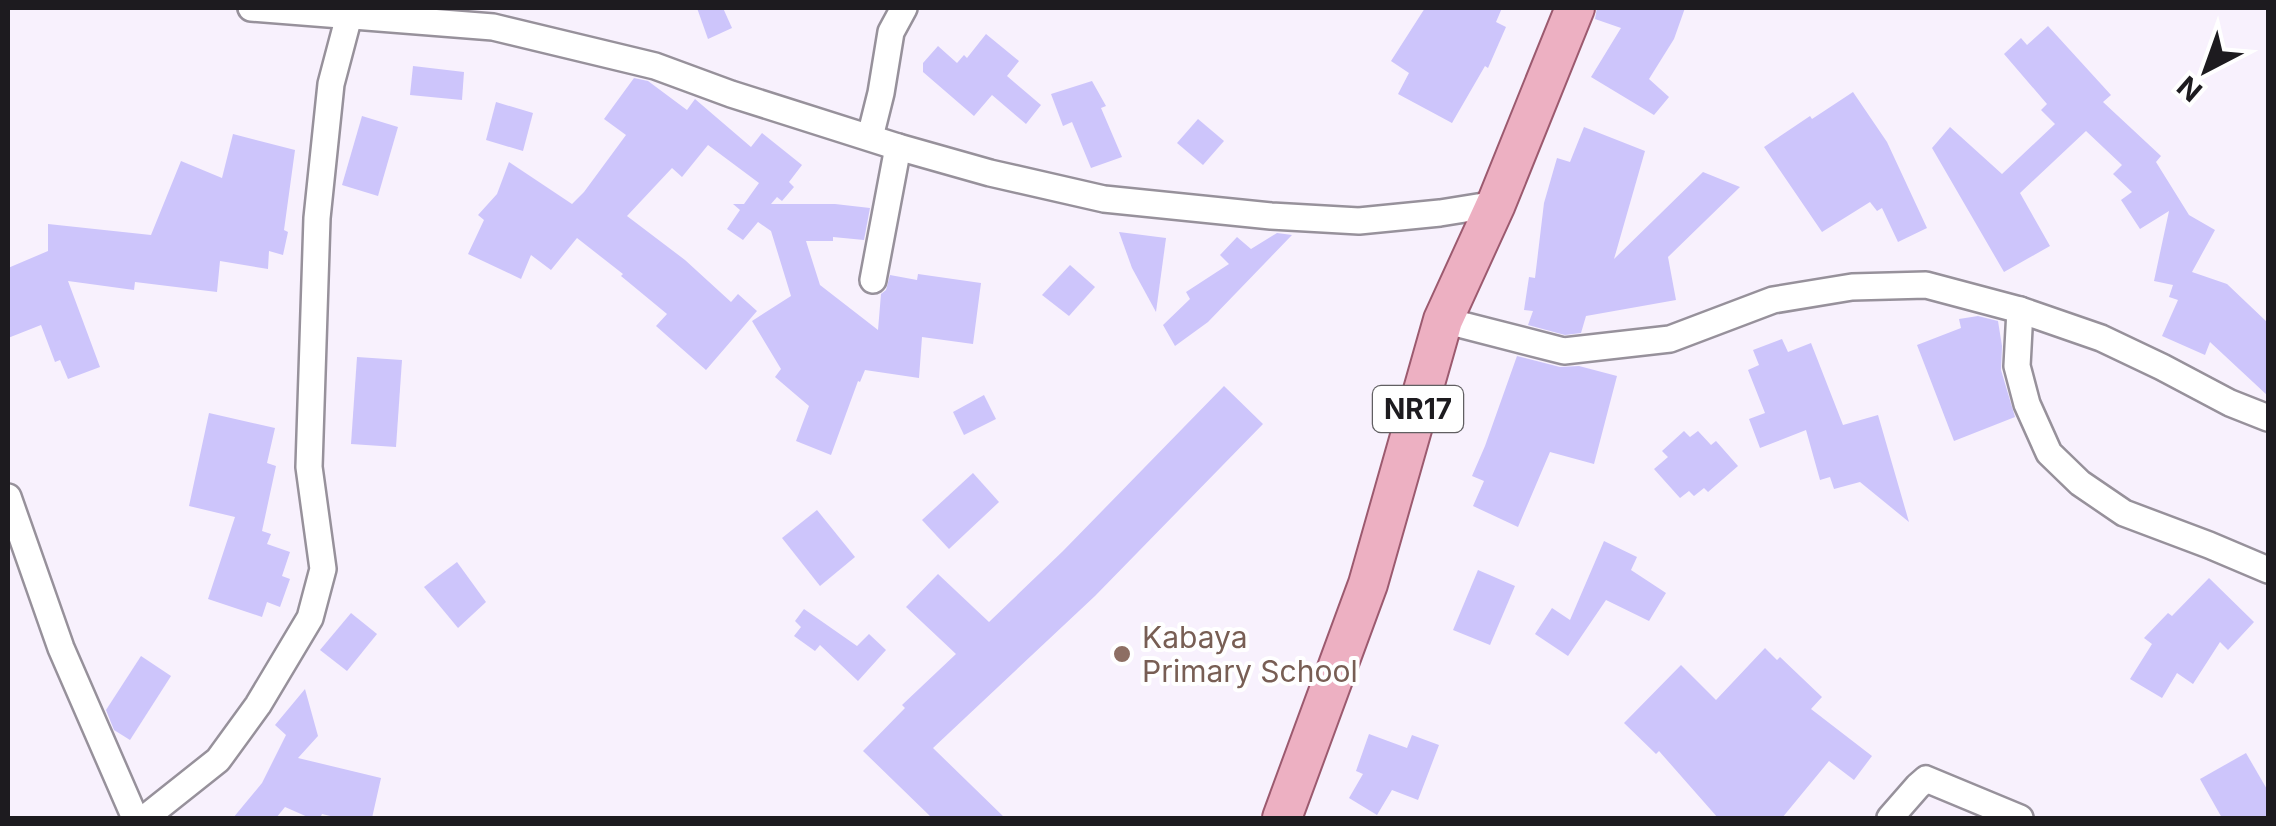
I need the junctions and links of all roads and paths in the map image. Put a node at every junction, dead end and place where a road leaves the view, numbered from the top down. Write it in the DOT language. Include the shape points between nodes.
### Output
graph roads {
  1 [pos="251,8"];
  2 [pos="904,8"];
  3 [pos="1575,8"];
  4 [pos="291,10"];
  5 [pos="349,16"];
  6 [pos="870,137"];
  7 [pos="898,146"];
  8 [pos="1496,204"];
  9 [pos="873,280"];
  10 [pos="2020,310"];
  11 [pos="1443,320"];
  12 [pos="2268,418"];
  13 [pos="8,497"];
  14 [pos="2268,570"];
  15 [pos="135,818"];
  16 [pos="144,818"];
  17 [pos="1282,818"];
  18 [pos="1890,818"];
  19 [pos="2020,818"];
  1 -- 4 [label="street"];
  2 -- 6 [label="street" via="891,32"];
  3 -- 8 [label="main road, NR17"];
  4 -- 5 [label="street"];
  5 -- 6 [label="street" via="493,26 655,66"];
  5 -- 16 [label="street" via="331,84 318,218 309,467 323,569 310,618 258,705 218,760"];
  6 -- 7 [label="street"];
  7 -- 8 [label="street" via="1104,199 1271,216 1359,221"];
  7 -- 9 [label="street"];
  8 -- 11 [label="main road, NR17"];
  10 -- 11 [label="street" via="1926,284 1852,287 1773,300 1670,340 1564,350"];
  10 -- 12 [label="street" via="2101,338"];
  10 -- 14 [label="street" via="2017,366 2026,404 2050,453 2124,513"];
  11 -- 17 [label="main road, NR17" via="1368,584"];
  13 -- 15 [label="street" via="62,648"];
  18 -- 19 [label="street" via="1926,779"];
}
